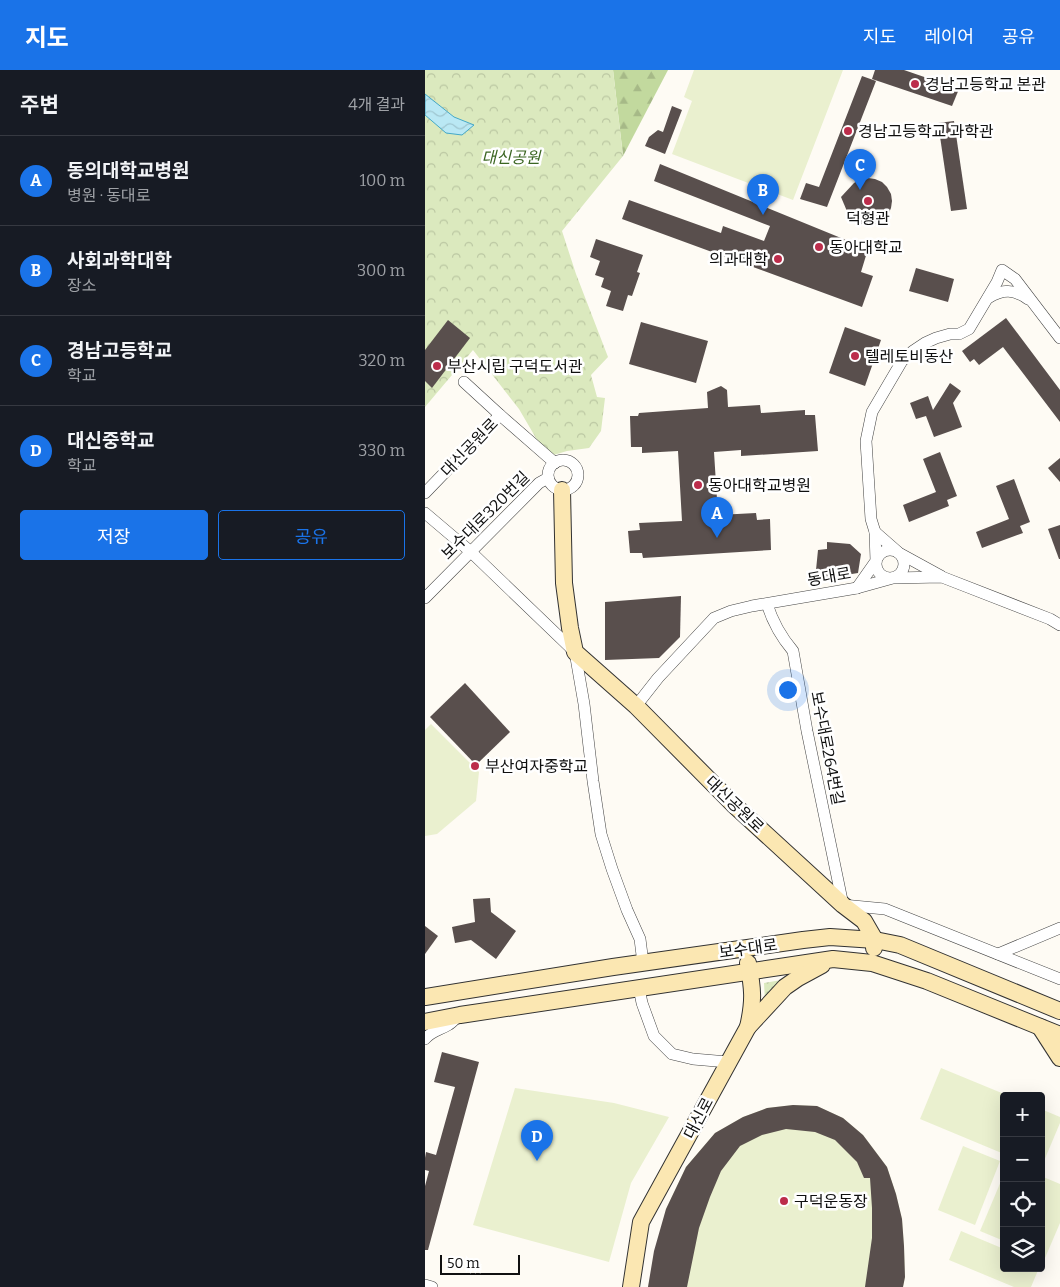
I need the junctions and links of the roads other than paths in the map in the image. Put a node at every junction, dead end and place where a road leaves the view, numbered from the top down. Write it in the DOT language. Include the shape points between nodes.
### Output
graph roads {
  1 [pos="987,300"];
  2 [pos="1032,302"];
  3 [pos="1060,338"];
  4 [pos="464,382"];
  5 [pos="500,415"];
  6 [pos="555,463"];
  7 [pos="548,478"];
  8 [pos="562,490"];
  9 [pos="425,493"];
  10 [pos="425,513"];
  11 [pos="875,532"];
  12 [pos="471,552"];
  13 [pos="899,553"];
  14 [pos="876,561"];
  15 [pos="942,576"];
  16 [pos="893,578"];
  17 [pos="857,588"];
  18 [pos="425,598"];
  19 [pos="767,604"];
  20 [pos="1060,625"];
  21 [pos="575,652"];
  22 [pos="635,706"];
  23 [pos="843,905"];
  24 [pos="1060,928"];
  25 [pos="875,940"];
  26 [pos="745,948"];
  27 [pos="998,954"];
  28 [pos="833,959"];
  29 [pos="643,963"];
  30 [pos="872,963"];
  31 [pos="750,971"];
  32 [pos="1060,979"];
  33 [pos="639,988"];
  34 [pos="425,997"];
  35 [pos="1060,1011"];
  36 [pos="460,1015"];
  37 [pos="425,1022"];
  38 [pos="748,1027"];
  39 [pos="1040,1027"];
  40 [pos="1060,1034"];
  41 [pos="425,1039"];
  42 [pos="1060,1058"];
  43 [pos="728,1062"];
  44 [pos="425,1285"];
  45 [pos="432,1287"];
  46 [pos="631,1287"];
  1 -- 2 [label="street" via="997,293 1009,291 1019,293"];
  1 -- 2 [label="street" via="1002,270 1015,279"];
  1 -- 11 [label="street" via="969,328 925,343 901,361 872,412 866,441 871,519"];
  2 -- 3 [label="street"];
  4 -- 5 [label="street, 대신공원로"];
  5 -- 6 [label="street"];
  5 -- 9 [label="street, 대신공원로"];
  6 -- 7 [label="street"];
  6 -- 8 [label="street" via="563,460 572,463 577,471 575,484"];
  7 -- 8 [label="street" via="555,488"];
  7 -- 12 [label="street, 보수대로320번길" via="539,483"];
  8 -- 21 [label="main road" via="565,583"];
  10 -- 12 [label="street, 대신공원로"];
  11 -- 13 [label="street"];
  11 -- 14 [label="street"];
  12 -- 18 [label="street, 보수대로320번길"];
  12 -- 21 [label="street, 대신공원로"];
  13 -- 14 [label="street" via="885,551"];
  13 -- 15 [label="street"];
  13 -- 16 [label="street" via="905,564 899,575"];
  14 -- 16 [label="street" via="880,575"];
  14 -- 17 [label="street"];
  15 -- 16 [label="street, 동대로"];
  15 -- 20 [label="street, 동대로"];
  16 -- 17 [label="street, 동대로"];
  17 -- 19 [label="street, 동대로"];
  19 -- 22 [label="street, 동대로" via="713,618"];
  19 -- 23 [label="street, 보수대로264번길" via="793,651"];
  21 -- 22 [label="main road, 대신공원로"];
  21 -- 29 [label="street" via="601,834 640,939"];
  22 -- 23 [label="main road, 대신공원로" via="733,804"];
  23 -- 25 [label="main road, 대신공원로" via="864,921"];
  23 -- 27 [label="street" via="885,910"];
  24 -- 27 [label="street"];
  25 -- 26 [label="main road, 보수대로" via="830,937"];
  25 -- 30 [label="main road"];
  25 -- 35 [label="main road, 보수대로" via="900,945"];
  26 -- 29 [label="main road, 보수대로"];
  26 -- 31 [label="main road, 대신로"];
  27 -- 32 [label="street"];
  28 -- 30 [label="main road, 보수대로"];
  28 -- 31 [label="main road, 보수대로"];
  28 -- 38 [label="main road" via="785,987"];
  29 -- 34 [label="main road, 보수대로"];
  30 -- 39 [label="main road, 보수대로" via="927,981"];
  31 -- 33 [label="main road, 보수대로"];
  31 -- 38 [label="main road, 대신로" via="753,993"];
  33 -- 36 [label="main road, 보수대로"];
  33 -- 43 [label="street" via="655,1036 672,1054"];
  36 -- 37 [label="main road, 보수대로"];
  36 -- 41 [label="street"];
  38 -- 43 [label="main road, 대신로"];
  39 -- 40 [label="main road, 보수대로"];
  39 -- 42 [label="main road"];
  43 -- 46 [label="main road, 대신로" via="641,1222"];
  44 -- 45 [label="street"];
}
